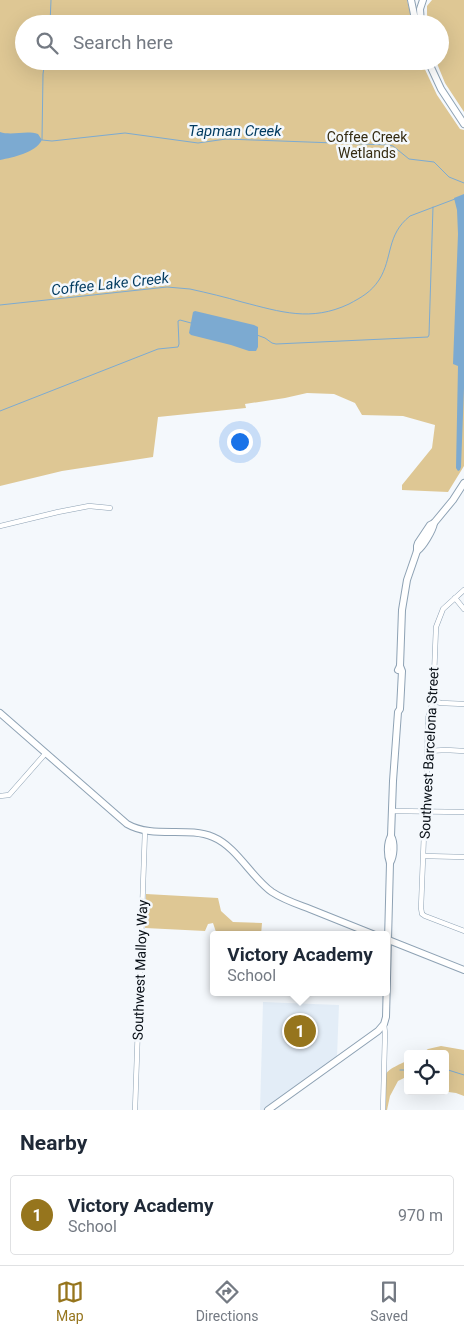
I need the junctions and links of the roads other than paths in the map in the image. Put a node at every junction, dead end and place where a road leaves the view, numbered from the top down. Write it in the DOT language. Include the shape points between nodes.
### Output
graph roads {
  1 [pos="411,0"];
  2 [pos="423,0"];
  3 [pos="414,15"];
  4 [pos="420,15"];
  5 [pos="432,70"];
  6 [pos="464,124"];
  7 [pos="464,483"];
  8 [pos="110,508"];
  9 [pos="0,526"];
  10 [pos="464,590"];
  11 [pos="455,598"];
  12 [pos="464,609"];
  13 [pos="433,701"];
  14 [pos="464,704"];
  15 [pos="0,713"];
  16 [pos="427,751"];
  17 [pos="464,751"];
  18 [pos="45,754"];
  19 [pos="0,796"];
  20 [pos="392,810"];
  21 [pos="428,812"];
  22 [pos="464,812"];
  23 [pos="145,830"];
  24 [pos="424,856"];
  25 [pos="464,858"];
  26 [pos="365,931"];
  27 [pos="387,931"];
  28 [pos="464,931"];
  29 [pos="390,940"];
  30 [pos="464,970"];
  31 [pos="386,996"];
  32 [pos="384,1024"];
  33 [pos="136,1110"];
  34 [pos="268,1110"];
  35 [pos="383,1110"];
  1 -- 3 [label="main road"];
  2 -- 4 [label="main road"];
  5 -- 6 [label="main road"];
  7 -- 20 [label="main road" via="425,532 417,546 407,580 398,670"];
  8 -- 9 [label="street" via="88,506"];
  10 -- 11 [label="street, Southwest Barcelona Street"];
  11 -- 12 [label="street"];
  11 -- 13 [label="street, Southwest Barcelona Street" via="443,609 436,627"];
  13 -- 14 [label="street"];
  13 -- 16 [label="street, Southwest Barcelona Street" via="428,718"];
  15 -- 18 [label="main road"];
  16 -- 17 [label="street"];
  16 -- 21 [label="street, Southwest Barcelona Street"];
  18 -- 19 [label="street" via="9,795"];
  18 -- 23 [label="main road" via="120,819 131,827"];
  20 -- 21 [label="street"];
  20 -- 27 [label="main road"];
  21 -- 22 [label="street"];
  21 -- 24 [label="street, Southwest Barcelona Street"];
  23 -- 26 [label="main road" via="214,837 273,893"];
  23 -- 33 [label="street, Southwest Malloy Way"];
  24 -- 25 [label="street"];
  24 -- 28 [label="street, Southwest Barcelona Street" via="423,915"];
  29 -- 30 [label="main road"];
  31 -- 32 [label="main road"];
  32 -- 34 [label="main road"];
  32 -- 35 [label="street"];
}
